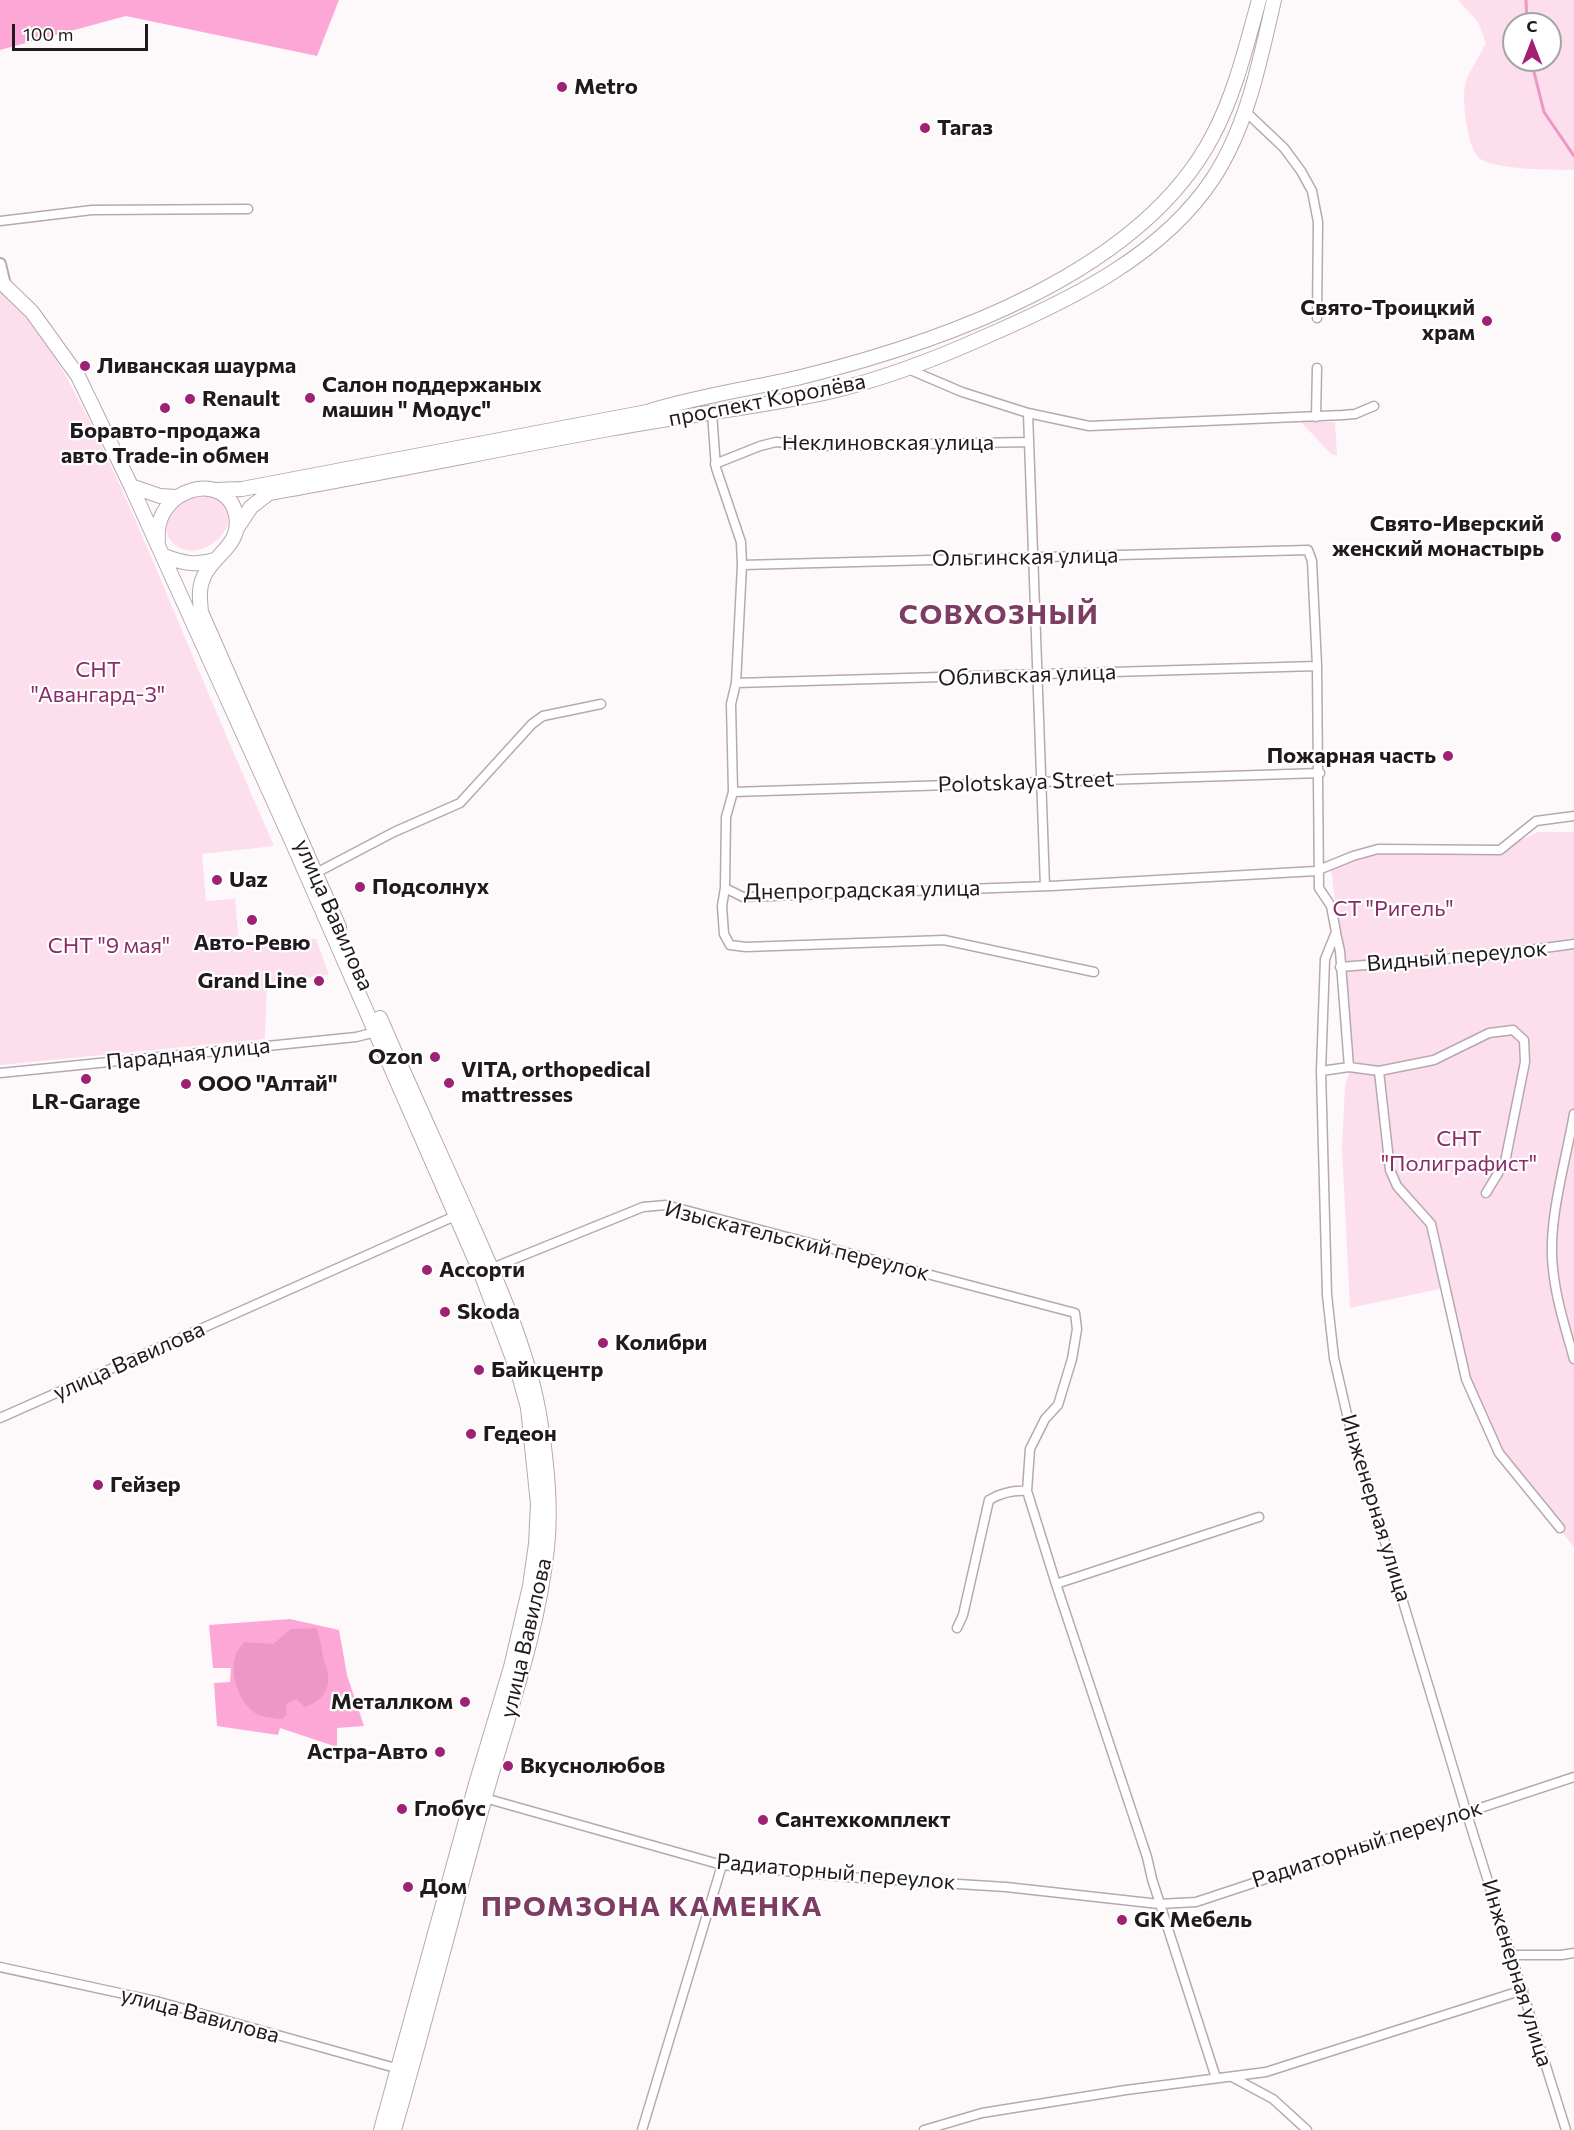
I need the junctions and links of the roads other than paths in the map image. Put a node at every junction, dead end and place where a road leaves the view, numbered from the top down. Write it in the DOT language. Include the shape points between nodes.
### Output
graph roads {
  1 [pos="1259,0"];
  2 [pos="1274,0"];
  3 [pos="1245,111"];
  4 [pos="248,209"];
  5 [pos="0,221"];
  6 [pos="0,264"];
  7 [pos="2,284"];
  8 [pos="1317,318"];
  9 [pos="1317,368"];
  10 [pos="908,369"];
  11 [pos="1374,406"];
  12 [pos="712,413"];
  13 [pos="1028,413"];
  14 [pos="1316,417"];
  15 [pos="1028,442"];
  16 [pos="716,464"];
  17 [pos="131,486"];
  18 [pos="215,490"];
  19 [pos="176,496"];
  20 [pos="237,528"];
  21 [pos="161,550"];
  22 [pos="1033,557"];
  23 [pos="215,560"];
  24 [pos="742,565"];
  25 [pos="1317,666"];
  26 [pos="1038,675"];
  27 [pos="736,683"];
  28 [pos="601,704"];
  29 [pos="1320,772"];
  30 [pos="1042,782"];
  31 [pos="733,792"];
  32 [pos="1574,816"];
  33 [pos="1318,871"];
  34 [pos="316,873"];
  35 [pos="1046,886"];
  36 [pos="725,888"];
  37 [pos="1336,932"];
  38 [pos="1574,944"];
  39 [pos="1340,967"];
  40 [pos="1094,972"];
  41 [pos="376,1032"];
  42 [pos="1348,1067"];
  43 [pos="1321,1071"];
  44 [pos="1379,1071"];
  45 [pos="0,1073"];
  46 [pos="1574,1114"];
  47 [pos="1570,1156"];
  48 [pos="1486,1193"];
  49 [pos="455,1216"];
  50 [pos="486,1270"];
  51 [pos="1574,1359"];
  52 [pos="0,1418"];
  53 [pos="1027,1491"];
  54 [pos="1259,1516"];
  55 [pos="1560,1528"];
  56 [pos="1056,1584"];
  57 [pos="957,1628"];
  58 [pos="1574,1777"];
  59 [pos="479,1796"];
  60 [pos="1466,1811"];
  61 [pos="722,1865"];
  62 [pos="1159,1904"];
  63 [pos="1574,1953"];
  64 [pos="1512,1956"];
  65 [pos="0,1967"];
  66 [pos="1523,1990"];
  67 [pos="399,2069"];
  68 [pos="1232,2076"];
  69 [pos="1216,2078"];
  70 [pos="381,2130"];
  71 [pos="394,2130"];
  72 [pos="642,2130"];
  73 [pos="924,2130"];
  74 [pos="1307,2130"];
  75 [pos="1566,2130"];
  1 -- 18 [label="main road, проспект Королёва" via="1228,106 1177,190 1100,256 1041,291 896,350 801,377 637,414 242,489"];
  2 -- 3 [label="main road, проспект Королёва"];
  3 -- 8 [label="street" via="1284,148 1312,190 1318,222"];
  3 -- 10 [label="main road, проспект Королёва" via="1214,177 1169,230 1112,273 1048,310"];
  4 -- 5 [label="street" via="92,210"];
  6 -- 7 [label="street, улица Вавилова"];
  7 -- 17 [label="main road, улица Вавилова" via="32,312 78,376"];
  9 -- 14 [label="street"];
  10 -- 12 [label="main road, проспект Королёва" via="825,392"];
  10 -- 13 [label="street, Неклиновская улица" via="962,392"];
  11 -- 14 [label="street, Неклиновская улица" via="1355,414"];
  12 -- 16 [label="street"];
  12 -- 20 [label="main road, проспект Королёва" via="269,493 251,507"];
  13 -- 14 [label="street, Неклиновская улица" via="1089,426"];
  13 -- 15 [label="street"];
  15 -- 16 [label="street, Неклиновская улица" via="816,446 776,441"];
  15 -- 22 [label="street"];
  16 -- 24 [label="street" via="741,542"];
  17 -- 19 [label="main road" via="160,496"];
  17 -- 21 [label="main road, улица Вавилова"];
  18 -- 19 [label="main road" via="196,489"];
  18 -- 20 [label="main road" via="234,506"];
  19 -- 21 [label="main road, улица Вавилова" via="166,506 158,526"];
  20 -- 23 [label="main road, улица Вавилова" via="234,540"];
  21 -- 23 [label="main road" via="179,562"];
  21 -- 41 [label="main road, улица Вавилова"];
  22 -- 24 [label="street, Ольгинская улица"];
  22 -- 25 [label="street, Ольгинская улица" via="1308,550 1312,561"];
  22 -- 26 [label="street"];
  23 -- 34 [label="main road, улица Вавилова" via="199,592 201,612"];
  24 -- 27 [label="street"];
  25 -- 26 [label="street, Обливская улица"];
  25 -- 29 [label="street"];
  26 -- 27 [label="street, Обливская улица"];
  26 -- 30 [label="street"];
  27 -- 31 [label="street" via="731,704"];
  28 -- 34 [label="street" via="543,716 460,803 394,831"];
  29 -- 30 [label="street, Polotskaya Street"];
  29 -- 33 [label="street"];
  30 -- 31 [label="street, Polotskaya Street"];
  30 -- 35 [label="street"];
  31 -- 36 [label="street" via="726,817"];
  32 -- 33 [label="street" via="1536,821 1500,850 1378,849"];
  33 -- 35 [label="street, Днепроградская улица"];
  33 -- 37 [label="street" via="1319,888 1331,906"];
  34 -- 50 [label="main road, улица Вавилова"];
  35 -- 36 [label="street, Днепроградская улица" via="743,897"];
  36 -- 40 [label="street, Днепроградская улица" via="724,934 730,945 944,940"];
  37 -- 39 [label="street"];
  37 -- 43 [label="street, Инженерная улица" via="1325,959"];
  38 -- 39 [label="street, Видный переулок" via="1493,955"];
  39 -- 42 [label="street"];
  41 -- 45 [label="street, Парадная улица"];
  41 -- 49 [label="main road, улица Вавилова"];
  42 -- 43 [label="street"];
  42 -- 44 [label="street"];
  43 -- 60 [label="street, Инженерная улица" via="1327,1295 1334,1358 1348,1419"];
  44 -- 48 [label="street" via="1434,1060 1489,1033 1513,1030 1524,1040 1525,1062 1505,1162"];
  44 -- 55 [label="street" via="1390,1170 1397,1186 1431,1224 1466,1379 1499,1453"];
  46 -- 47 [label="street"];
  47 -- 51 [label="street" via="1554,1219 1553,1268"];
  49 -- 50 [label="main road, улица Вавилова"];
  49 -- 52 [label="street, улица Вавилова"];
  50 -- 53 [label="street, Изыскательский переулок" via="644,1207 666,1204 1075,1313 1077,1329 1072,1359 1058,1405 1045,1419 1030,1449"];
  50 -- 59 [label="main road, улица Вавилова" via="520,1346 537,1406 549,1504 541,1589 524,1666"];
  53 -- 56 [label="street"];
  53 -- 57 [label="street" via="998,1494 989,1500"];
  54 -- 56 [label="street"];
  56 -- 62 [label="street"];
  58 -- 60 [label="street, Радиаторный переулок"];
  59 -- 61 [label="street, Радиаторный переулок"];
  59 -- 67 [label="main road, улица Вавилова"];
  59 -- 71 [label="main road, улица Вавилова"];
  60 -- 62 [label="street, Радиаторный переулок" via="1196,1902"];
  60 -- 64 [label="street, Инженерная улица"];
  61 -- 62 [label="street, Радиаторный переулок" via="1006,1887"];
  61 -- 72 [label="street"];
  62 -- 69 [label="street"];
  63 -- 64 [label="street"];
  64 -- 66 [label="street, Инженерная улица"];
  65 -- 67 [label="street, улица Вавилова" via="156,2001"];
  66 -- 68 [label="street" via="1266,2072"];
  66 -- 75 [label="street, Инженерная улица"];
  67 -- 70 [label="main road, улица Вавилова"];
  68 -- 69 [label="street"];
  68 -- 74 [label="street" via="1273,2099"];
  69 -- 73 [label="street" via="981,2113"];
}
